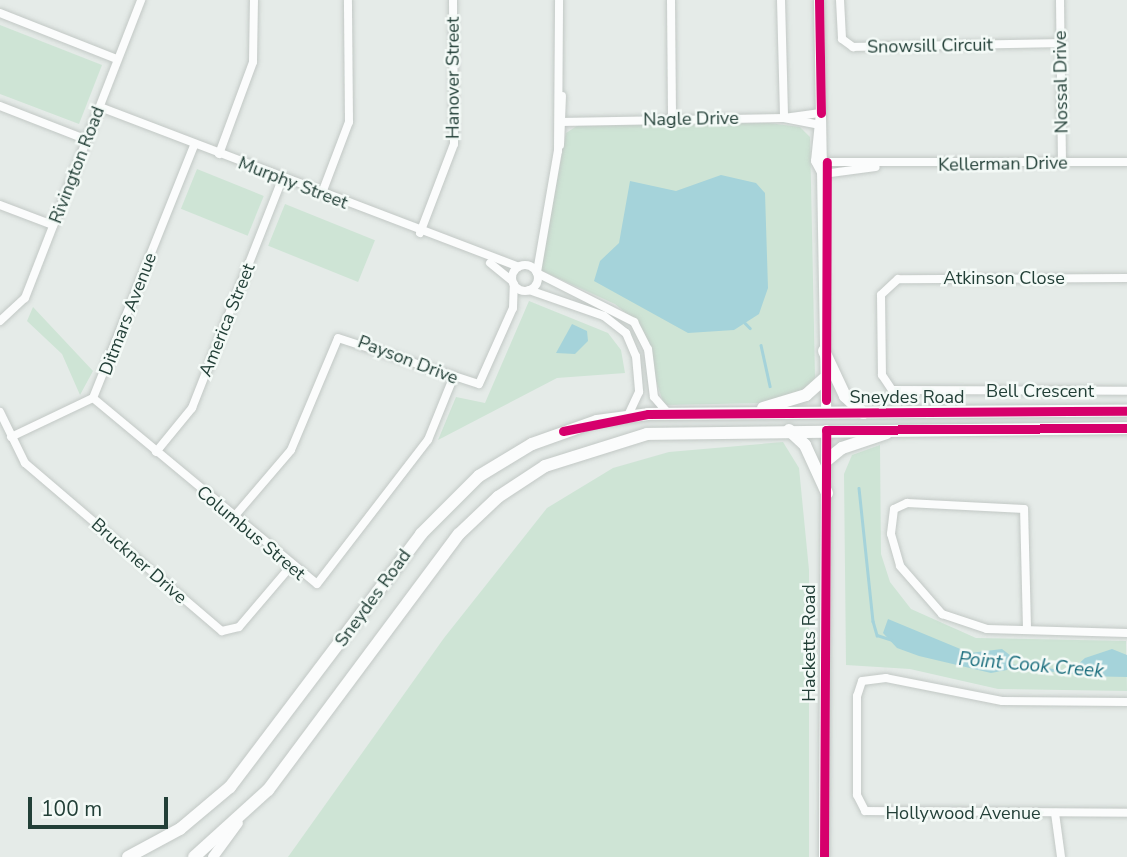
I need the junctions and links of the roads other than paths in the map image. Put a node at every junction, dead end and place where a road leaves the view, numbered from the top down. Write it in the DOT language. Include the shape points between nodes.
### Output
graph roads {
  1 [pos="141,0"];
  2 [pos="254,0"];
  3 [pos="348,0"];
  4 [pos="453,0"];
  5 [pos="559,0"];
  6 [pos="671,0"];
  7 [pos="781,0"];
  8 [pos="819,0"];
  9 [pos="840,0"];
  10 [pos="1059,0"];
  11 [pos="0,13"];
  12 [pos="1060,43"];
  13 [pos="117,60"];
  14 [pos="0,106"];
  15 [pos="100,107"];
  16 [pos="784,118"];
  17 [pos="672,119"];
  18 [pos="821,120"];
  19 [pos="564,121"];
  20 [pos="87,139"];
  21 [pos="194,145"];
  22 [pos="219,154"];
  23 [pos="822,162"];
  24 [pos="1127,162"];
  25 [pos="1062,163"];
  26 [pos="879,166"];
  27 [pos="823,174"];
  28 [pos="282,179"];
  29 [pos="322,194"];
  30 [pos="0,205"];
  31 [pos="53,225"];
  32 [pos="420,233"];
  33 [pos="537,248"];
  34 [pos="486,259"];
  35 [pos="520,266"];
  36 [pos="537,273"];
  37 [pos="1127,278"];
  38 [pos="513,283"];
  39 [pos="883,288"];
  40 [pos="527,290"];
  41 [pos="513,308"];
  42 [pos="0,321"];
  43 [pos="824,351"];
  44 [pos="453,378"];
  45 [pos="824,379"];
  46 [pos="1127,391"];
  47 [pos="93,398"];
  48 [pos="1127,411"];
  49 [pos="0,412"];
  50 [pos="826,412"];
  51 [pos="668,413"];
  52 [pos="863,413"];
  53 [pos="743,414"];
  54 [pos="628,416"];
  55 [pos="1127,428"];
  56 [pos="901,429"];
  57 [pos="789,430"];
  58 [pos="826,430"];
  59 [pos="11,438"];
  60 [pos="156,452"];
  61 [pos="827,460"];
  62 [pos="827,494"];
  63 [pos="233,518"];
  64 [pos="290,567"];
  65 [pos="1127,625"];
  66 [pos="1027,629"];
  67 [pos="1113,629"];
  68 [pos="1127,632"];
  69 [pos="1127,702"];
  70 [pos="1055,813"];
  71 [pos="1127,813"];
  72 [pos="238,823"];
  73 [pos="154,853"];
  74 [pos="128,857"];
  75 [pos="194,857"];
  76 [pos="213,857"];
  77 [pos="824,857"];
  78 [pos="1061,857"];
  1 -- 13 [label="street, Rivington Road"];
  2 -- 22 [label="street" via="253,62"];
  3 -- 29 [label="street" via="349,122"];
  4 -- 32 [label="street, Hanover Street" via="454,144"];
  5 -- 19 [label="street"];
  6 -- 17 [label="street"];
  7 -- 16 [label="street"];
  8 -- 18 [label="street"];
  9 -- 12 [label="street, Snowsill Circuit" via="842,38 853,47"];
  10 -- 12 [label="street, Nossal Drive"];
  11 -- 13 [label="street"];
  12 -- 25 [label="street, Nossal Drive"];
  13 -- 15 [label="street, Rivington Road"];
  14 -- 20 [label="street"];
  15 -- 20 [label="street, Rivington Road"];
  15 -- 21 [label="street, Murphy Street"];
  16 -- 17 [label="street, Nagle Drive"];
  16 -- 18 [label="street, Nagle Drive"];
  17 -- 19 [label="street, Nagle Drive"];
  18 -- 23 [label="street"];
  19 -- 33 [label="street"];
  20 -- 31 [label="street, Rivington Road"];
  21 -- 22 [label="street, Murphy Street"];
  21 -- 47 [label="street, Ditmars Avenue"];
  22 -- 28 [label="street, Murphy Street"];
  23 -- 26 [label="street, Kellerman Drive"];
  23 -- 27 [label="street"];
  24 -- 25 [label="street, Kellerman Drive"];
  25 -- 26 [label="street, Kellerman Drive"];
  26 -- 27 [label="street, Kellerman Drive"];
  27 -- 43 [label="street"];
  28 -- 29 [label="street, Murphy Street"];
  28 -- 60 [label="street, America Street" via="192,408"];
  29 -- 32 [label="street, Murphy Street"];
  30 -- 31 [label="street"];
  31 -- 42 [label="street, Rivington Road" via="21,305"];
  32 -- 34 [label="street, Murphy Street"];
  33 -- 35 [label="street"];
  33 -- 36 [label="street"];
  34 -- 35 [label="street, Murphy Street"];
  34 -- 38 [label="street, Murphy Street"];
  35 -- 36 [label="street, Murphy Street"];
  35 -- 38 [label="street"];
  36 -- 40 [label="street, Payson Drive"];
  36 -- 51 [label="street" via="634,322 648,349 654,397"];
  37 -- 39 [label="street, Atkinson Close" via="898,279"];
  38 -- 40 [label="street, Murphy Street"];
  38 -- 41 [label="street, Payson Drive"];
  39 -- 46 [label="street, Bell Crescent" via="882,375 892,390"];
  40 -- 41 [label="street, Payson Drive"];
  40 -- 54 [label="street" via="604,316 626,333 636,356 639,392"];
  41 -- 44 [label="street, Payson Drive" via="483,380 472,385"];
  43 -- 45 [label="street"];
  43 -- 52 [label="main road" via="845,396"];
  44 -- 63 [label="street, Payson Drive" via="338,338 291,450"];
  44 -- 64 [label="street, Columbus Street" via="428,440 324,580 310,583"];
  45 -- 50 [label="street"];
  45 -- 53 [label="main road" via="806,395"];
  47 -- 59 [label="street, Ditmars Avenue"];
  47 -- 60 [label="street, Columbus Street"];
  48 -- 52 [label="main road, Sneydes Road"];
  49 -- 59 [label="street, Bruckner Drive"];
  50 -- 52 [label="main road, Sneydes Road"];
  50 -- 53 [label="main road, Sneydes Road"];
  50 -- 58 [label="main road"];
  51 -- 53 [label="main road, Sneydes Road"];
  51 -- 54 [label="main road, Sneydes Road"];
  54 -- 73 [label="main road, Sneydes Road" via="533,444 460,492 421,534 246,769 207,810"];
  55 -- 56 [label="main road, Sneydes Road"];
  56 -- 58 [label="main road, Sneydes Road"];
  56 -- 61 [label="main road" via="842,448"];
  57 -- 58 [label="main road, Sneydes Road"];
  57 -- 62 [label="main road" via="804,445"];
  57 -- 72 [label="main road, Sneydes Road" via="613,441 512,487 459,534"];
  58 -- 61 [label="street, Hacketts Road"];
  59 -- 64 [label="street, Bruckner Drive" via="30,467 222,631 236,629"];
  60 -- 63 [label="street, Columbus Street"];
  61 -- 62 [label="street, Hacketts Road"];
  62 -- 77 [label="street, Hacketts Road"];
  63 -- 64 [label="street, Columbus Street"];
  65 -- 67 [label="street"];
  66 -- 66 [label="street" via="1024,509 1008,503 899,505 891,520 894,551 927,603 968,625"];
  66 -- 67 [label="street"];
  67 -- 68 [label="street"];
  69 -- 70 [label="street, Hollywood Avenue" via="1002,701 900,678 860,684 857,795 862,810"];
  70 -- 71 [label="street, Hollywood Avenue"];
  70 -- 78 [label="street"];
  72 -- 75 [label="main road, Sneydes Road"];
  72 -- 76 [label="street"];
  73 -- 74 [label="main road, Sneydes Road"];
}
